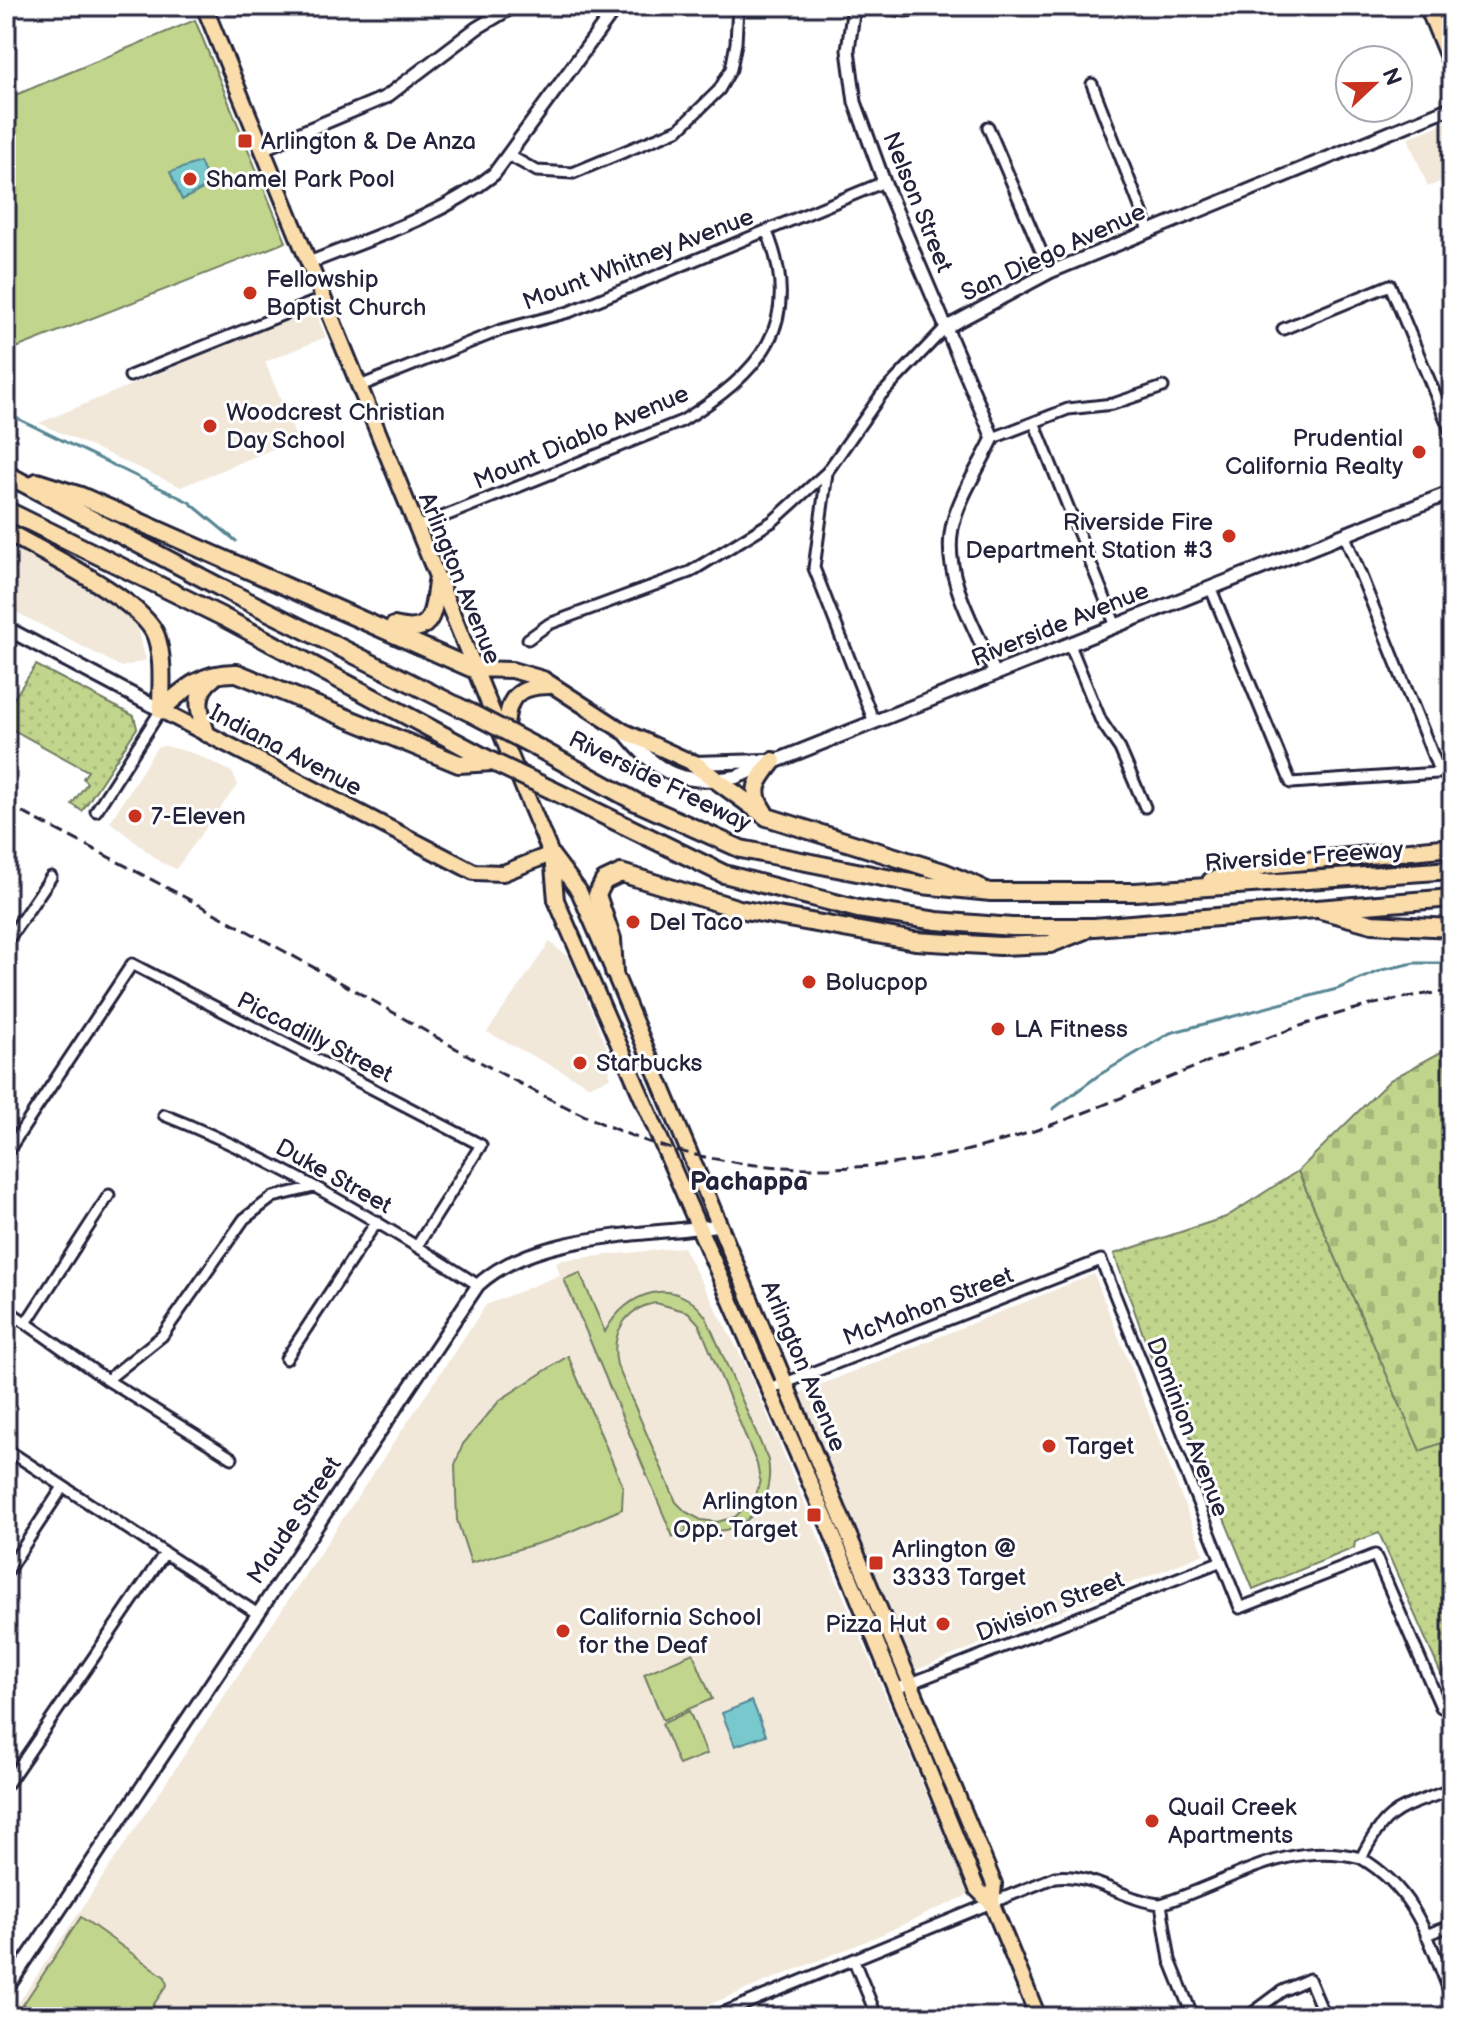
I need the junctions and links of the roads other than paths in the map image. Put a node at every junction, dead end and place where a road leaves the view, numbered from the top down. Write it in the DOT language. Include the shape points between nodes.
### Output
graph roads {
  1 [pos="204,6"];
  2 [pos="514,6"];
  3 [pos="738,6"];
  4 [pos="854,6"];
  5 [pos="869,6"];
  6 [pos="961,6"];
  7 [pos="1427,6"];
  8 [pos="613,7"];
  9 [pos="1452,67"];
  10 [pos="1092,84"];
  11 [pos="1452,107"];
  12 [pos="988,127"];
  13 [pos="262,149"];
  14 [pos="510,156"];
  15 [pos="884,182"];
  16 [pos="1149,230"];
  17 [pos="767,232"];
  18 [pos="309,263"];
  19 [pos="1050,272"];
  20 [pos="324,298"];
  21 [pos="945,328"];
  22 [pos="1283,329"];
  23 [pos="130,376"];
  24 [pos="360,386"];
  25 [pos="1163,387"];
  26 [pos="1034,422"];
  27 [pos="1452,435"];
  28 [pos="993,438"];
  29 [pos="827,472"];
  30 [pos="6,474"];
  31 [pos="1452,492"];
  32 [pos="6,510"];
  33 [pos="415,528"];
  34 [pos="6,531"];
  35 [pos="1345,536"];
  36 [pos="437,582"];
  37 [pos="1211,589"];
  38 [pos="366,619"];
  39 [pos="1116,626"];
  40 [pos="6,628"];
  41 [pos="528,639"];
  42 [pos="1070,645"];
  43 [pos="473,669"];
  44 [pos="221,673"];
  45 [pos="995,674"];
  46 [pos="554,686"];
  47 [pos="161,710"];
  48 [pos="874,722"];
  49 [pos="623,731"];
  50 [pos="206,733"];
  51 [pos="505,743"];
  52 [pos="773,761"];
  53 [pos="493,762"];
  54 [pos="693,763"];
  55 [pos="1452,772"];
  56 [pos="1440,773"];
  57 [pos="720,780"];
  58 [pos="1145,807"];
  59 [pos="96,811"];
  60 [pos="767,817"];
  61 [pos="1452,847"];
  62 [pos="551,854"];
  63 [pos="1452,870"];
  64 [pos="51,877"];
  65 [pos="1183,889"];
  66 [pos="991,892"];
  67 [pos="1452,898"];
  68 [pos="1308,907"];
  69 [pos="1094,927"];
  70 [pos="1452,928"];
  71 [pos="6,943"];
  72 [pos="614,972"];
  73 [pos="164,1115"];
  74 [pos="6,1154"];
  75 [pos="314,1187"];
  76 [pos="109,1195"];
  77 [pos="377,1221"];
  78 [pos="720,1225"];
  79 [pos="698,1228"];
  80 [pos="417,1246"];
  81 [pos="1101,1260"];
  82 [pos="478,1285"];
  83 [pos="6,1309"];
  84 [pos="26,1323"];
  85 [pos="286,1359"];
  86 [pos="107,1380"];
  87 [pos="787,1382"];
  88 [pos="770,1389"];
  89 [pos="6,1449"];
  90 [pos="232,1458"];
  91 [pos="63,1487"];
  92 [pos="164,1554"];
  93 [pos="1219,1562"];
  94 [pos="6,1573"];
  95 [pos="258,1614"];
  96 [pos="912,1682"];
  97 [pos="896,1689"];
  98 [pos="1441,1707"];
  99 [pos="6,1786"];
  100 [pos="1452,1789"];
  101 [pos="1361,1858"];
  102 [pos="992,1904"];
  103 [pos="1161,1904"];
  104 [pos="1452,1925"];
  105 [pos="1426,1935"];
  106 [pos="854,1961"];
  107 [pos="6,1990"];
  108 [pos="1452,1998"];
  109 [pos="732,2013"];
  110 [pos="713,2017"];
  111 [pos="877,2017"];
  112 [pos="1038,2017"];
  113 [pos="1193,2017"];
  114 [pos="1247,2017"];
  115 [pos="1325,2017"];
  1 -- 13 [label="main road, Arlington Avenue"];
  2 -- 13 [label="street" via="386,97"];
  3 -- 14 [label="street" via="731,69 719,90 679,129 573,173 537,171"];
  4 -- 15 [label="street, Nelson Street" via="849,73"];
  5 -- 6 [label="street" via="905,11"];
  7 -- 9 [label="main road"];
  8 -- 14 [label="street"];
  10 -- 16 [label="street"];
  11 -- 16 [label="street, San Diego Avenue"];
  12 -- 19 [label="street"];
  13 -- 18 [label="main road, Arlington Avenue"];
  14 -- 18 [label="street" via="469,194"];
  15 -- 17 [label="street, Mount Whitney Avenue"];
  15 -- 21 [label="street, Nelson Street"];
  16 -- 19 [label="street, San Diego Avenue"];
  17 -- 24 [label="street, Mount Whitney Avenue" via="569,312 501,330"];
  17 -- 33 [label="street, Mount Diablo Avenue" via="781,265 780,314 747,373 718,398 682,421"];
  18 -- 20 [label="main road, Arlington Avenue"];
  19 -- 21 [label="street, San Diego Avenue"];
  20 -- 23 [label="street"];
  20 -- 24 [label="main road, Arlington Avenue"];
  21 -- 28 [label="street, Nelson Street"];
  21 -- 29 [label="street, San Diego Avenue" via="881,395"];
  22 -- 27 [label="street" via="1390,285"];
  24 -- 33 [label="main road, Arlington Avenue"];
  25 -- 26 [label="street"];
  26 -- 28 [label="street"];
  26 -- 39 [label="street"];
  28 -- 45 [label="street" via="953,525 949,550 954,575"];
  29 -- 41 [label="street, San Diego Avenue" via="773,521 690,572 549,624"];
  29 -- 48 [label="street" via="814,568"];
  30 -- 38 [label="highway" via="81,496"];
  30 -- 66 [label="highway, Riverside Freeway, bridge" via="636,802 741,849 910,883"];
  31 -- 35 [label="main road, Riverside Avenue"];
  32 -- 53 [label="highway" via="236,624"];
  33 -- 36 [label="main road, Arlington Avenue"];
  34 -- 47 [label="highway" via="125,601 147,621 159,648"];
  35 -- 37 [label="main road, Riverside Avenue"];
  35 -- 56 [label="street"];
  36 -- 38 [label="highway" via="426,624 411,630"];
  36 -- 43 [label="main road, Arlington Avenue"];
  37 -- 39 [label="main road, Riverside Avenue"];
  37 -- 56 [label="street" via="1291,783"];
  38 -- 43 [label="highway"];
  39 -- 42 [label="main road, Riverside Avenue"];
  40 -- 47 [label="main road, Indiana Avenue"];
  42 -- 45 [label="main road, Riverside Avenue"];
  42 -- 58 [label="street"];
  43 -- 46 [label="main road, Riverside Avenue" via="525,672"];
  43 -- 51 [label="main road, Arlington Avenue"];
  44 -- 47 [label="highway" via="186,686"];
  44 -- 50 [label="highway" via="203,685 199,698"];
  44 -- 53 [label="highway" via="237,673 459,764"];
  45 -- 48 [label="main road, Riverside Avenue"];
  46 -- 49 [label="main road, Riverside Avenue"];
  46 -- 51 [label="main road" via="522,689 512,698"];
  47 -- 50 [label="main road, Indiana Avenue"];
  47 -- 59 [label="street"];
  48 -- 52 [label="main road, Riverside Avenue"];
  49 -- 54 [label="main road, Riverside Avenue"];
  49 -- 57 [label="main road, Riverside Avenue" via="673,776"];
  50 -- 62 [label="main road, Indiana Avenue" via="474,872 503,873"];
  51 -- 62 [label="main road, Arlington Avenue"];
  52 -- 54 [label="main road, Riverside Avenue"];
  52 -- 57 [label="main road, Riverside Avenue"];
  52 -- 60 [label="highway" via="755,788 755,800"];
  53 -- 69 [label="highway, bridge" via="724,874 858,909 952,922"];
  54 -- 57 [label="highway"];
  55 -- 56 [label="street"];
  57 -- 60 [label="highway"];
  60 -- 66 [label="highway"];
  61 -- 65 [label="highway" via="1265,865"];
  62 -- 72 [label="main road, Arlington Avenue" via="579,891"];
  62 -- 79 [label="main road, Arlington Avenue" via="556,900"];
  63 -- 65 [label="highway, Riverside Freeway"];
  64 -- 71 [label="street"];
  65 -- 66 [label="highway, Riverside Freeway"];
  67 -- 68 [label="highway"];
  68 -- 69 [label="highway"];
  68 -- 70 [label="highway" via="1372,924"];
  69 -- 72 [label="highway" via="1050,944 915,941 739,909 621,873 604,881 597,895 612,939"];
  72 -- 78 [label="main road, Arlington Avenue"];
  73 -- 75 [label="street, Duke Street" via="222,1138"];
  74 -- 80 [label="street, Piccadilly Street" via="132,964 481,1145"];
  75 -- 77 [label="street, Duke Street"];
  75 -- 86 [label="street" via="273,1197 244,1219 162,1336"];
  76 -- 84 [label="street"];
  77 -- 80 [label="street, Duke Street"];
  77 -- 85 [label="street"];
  78 -- 79 [label="street, Maude Street"];
  78 -- 87 [label="main road, Arlington Avenue"];
  79 -- 82 [label="street, Maude Street" via="559,1246 509,1262"];
  79 -- 88 [label="main road, Arlington Avenue"];
  80 -- 82 [label="street, Duke Street"];
  81 -- 87 [label="street, McMahon Street"];
  81 -- 93 [label="street, Dominion Avenue"];
  82 -- 95 [label="street, Maude Street"];
  83 -- 84 [label="street"];
  84 -- 86 [label="street"];
  86 -- 90 [label="street"];
  87 -- 88 [label="street, McMahon Street"];
  87 -- 96 [label="main road, Arlington Avenue"];
  88 -- 97 [label="main road, Arlington Avenue"];
  89 -- 91 [label="street"];
  91 -- 92 [label="street"];
  91 -- 94 [label="street"];
  92 -- 95 [label="street"];
  92 -- 99 [label="street"];
  93 -- 96 [label="street, Division Street"];
  93 -- 98 [label="street, Dominion Avenue" via="1240,1608 1375,1555"];
  95 -- 107 [label="street, Maude Street"];
  96 -- 97 [label="street, Division Street"];
  96 -- 102 [label="main road, Arlington Avenue" via="994,1884"];
  97 -- 102 [label="main road, Arlington Avenue" via="977,1889"];
  100 -- 101 [label="street" via="1387,1816"];
  101 -- 103 [label="street" via="1326,1851 1293,1854"];
  101 -- 105 [label="street" via="1403,1891"];
  102 -- 103 [label="street" via="1055,1877 1074,1876 1141,1902"];
  102 -- 106 [label="street"];
  102 -- 112 [label="main road, Arlington Avenue"];
  103 -- 113 [label="street" via="1170,1960"];
  104 -- 105 [label="street"];
  105 -- 108 [label="street"];
  106 -- 109 [label="street"];
  106 -- 111 [label="street"];
  109 -- 110 [label="street"];
  114 -- 115 [label="street" via="1309,1979"];
}
